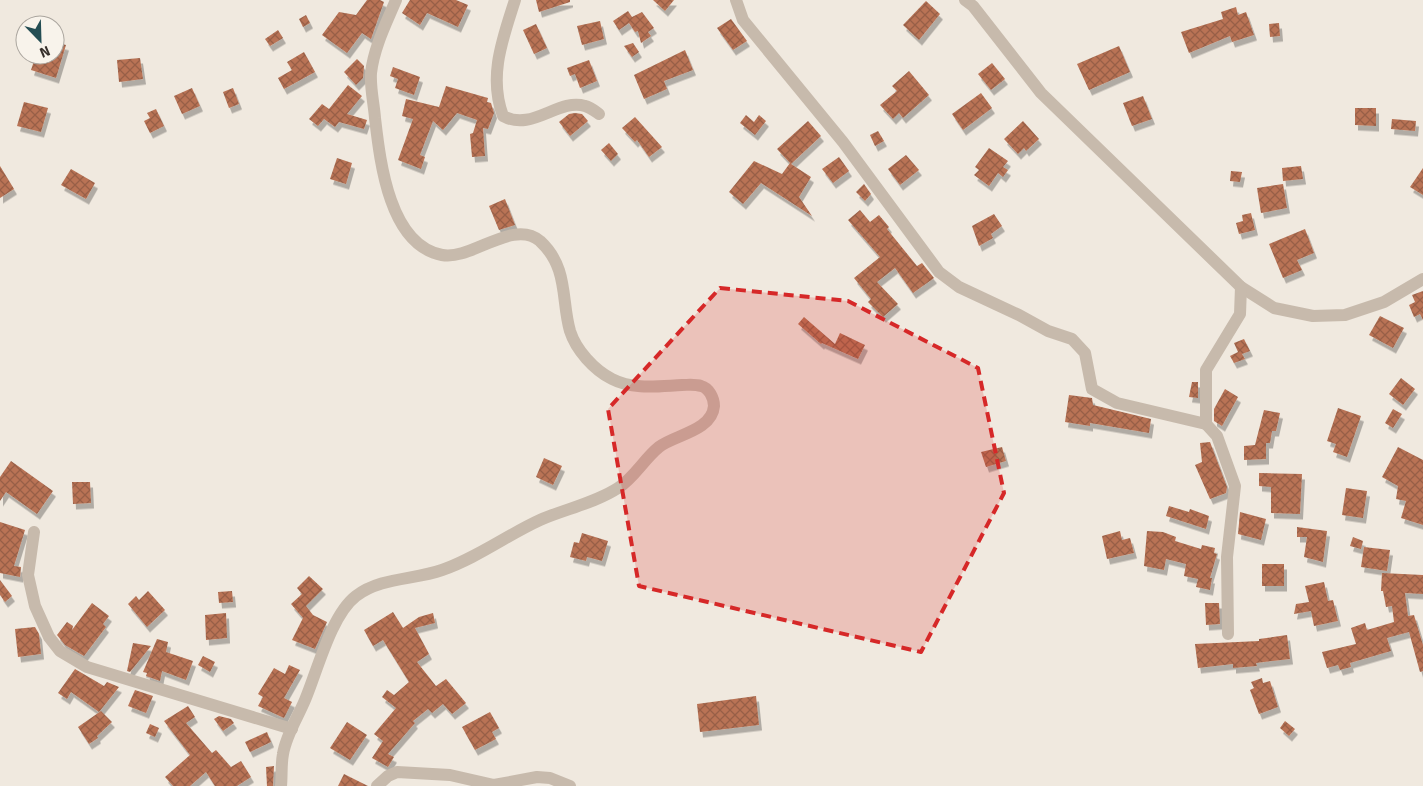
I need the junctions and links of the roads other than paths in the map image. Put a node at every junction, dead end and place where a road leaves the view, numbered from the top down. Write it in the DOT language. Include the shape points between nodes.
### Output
graph roads {
  1 [pos="396,0"];
  2 [pos="515,0"];
  3 [pos="736,0"];
  4 [pos="965,0"];
  5 [pos="599,114"];
  6 [pos="1423,279"];
  7 [pos="1241,287"];
  8 [pos="1206,424"];
  9 [pos="34,532"];
  10 [pos="1228,634"];
  11 [pos="292,729"];
  12 [pos="281,786"];
  13 [pos="377,786"];
  14 [pos="570,786"];
  1 -- 11 [label="street" via="375,51 371,77 384,180 395,213 411,235 420,246 445,256 457,256 516,235 528,234 540,242 563,278 570,331 597,371 627,385 698,384 707,389 714,406 710,418 660,446 618,488 538,521 440,571 385,582 356,596 343,611 318,662"];
  2 -- 5 [label="street" via="496,66 497,100 503,116 512,121 525,120 571,106 585,106"];
  3 -- 8 [label="street" via="743,20 843,142 938,272 958,287 1048,331 1072,339 1085,353 1092,389 1100,394 1117,403"];
  4 -- 7 [label="street" via="1041,93"];
  6 -- 7 [label="street" via="1384,302 1345,315 1313,316 1274,308"];
  7 -- 8 [label="street" via="1240,314 1206,370"];
  8 -- 10 [label="street" via="1217,436 1235,486 1227,557"];
  9 -- 11 [label="street" via="28,574 35,606 49,637 60,651 86,667"];
  11 -- 12 [label="street" via="283,752"];
  13 -- 14 [label="street" via="397,772 450,775 494,785 537,777 550,778"];
}
